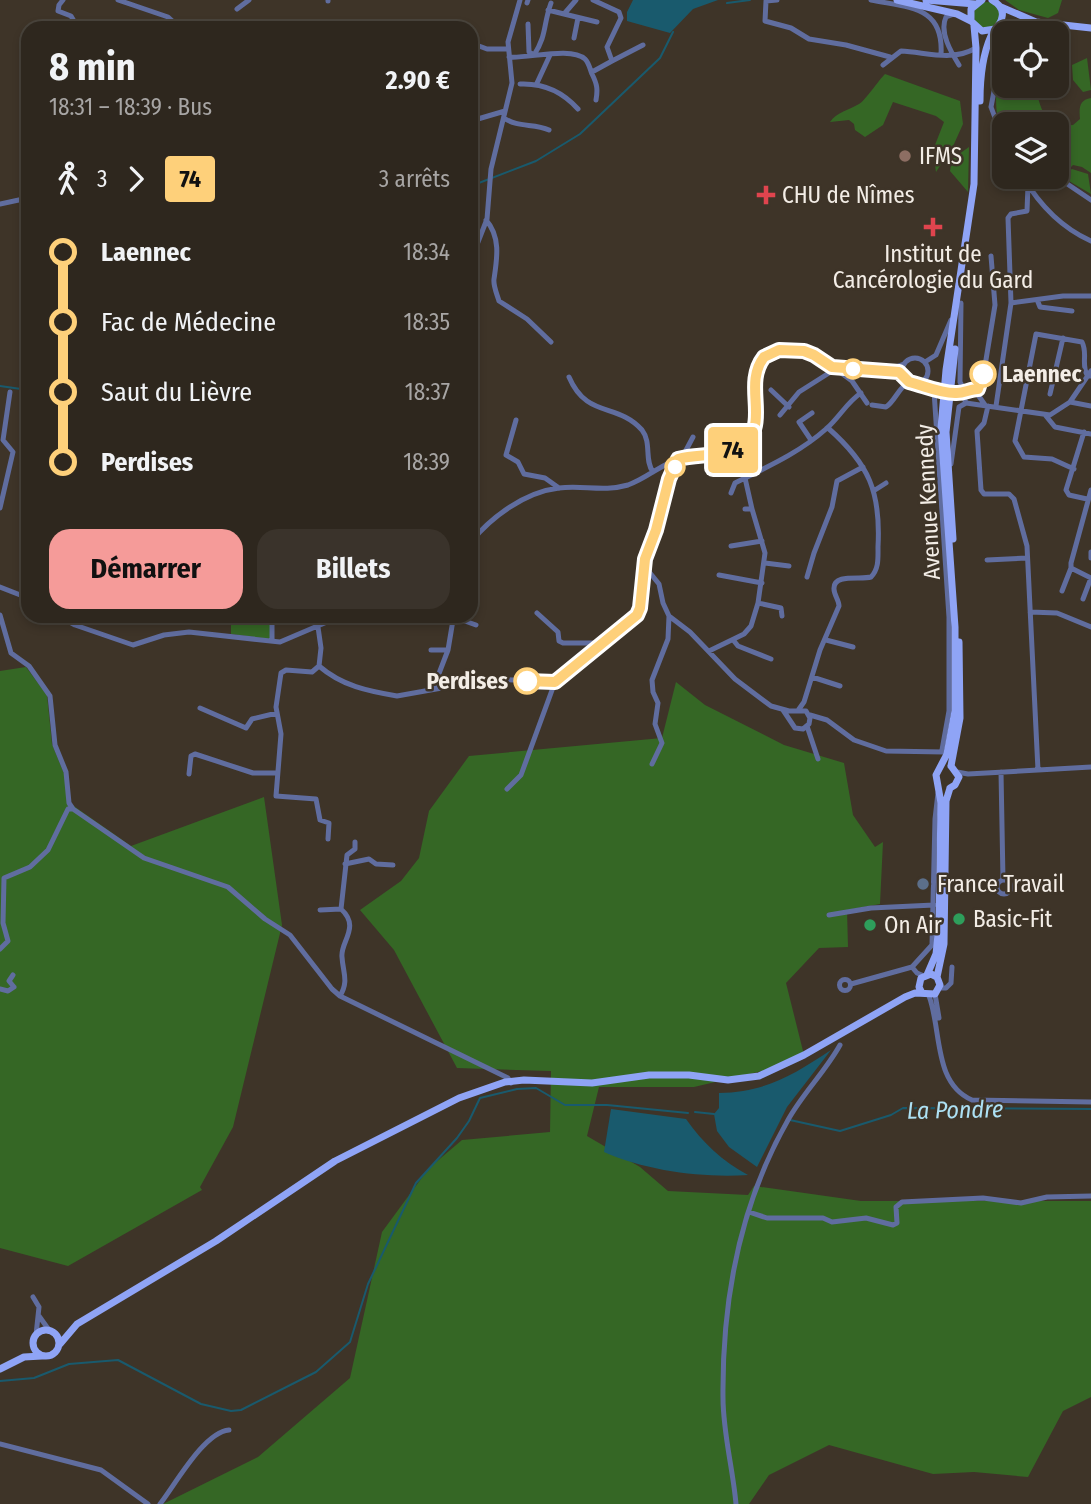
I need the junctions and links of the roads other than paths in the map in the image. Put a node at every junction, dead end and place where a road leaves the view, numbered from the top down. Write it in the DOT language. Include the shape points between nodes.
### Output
graph roads {
  1 [pos="63,0"];
  2 [pos="118,0"];
  3 [pos="249,0"];
  4 [pos="520,0"];
  5 [pos="576,0"];
  6 [pos="593,0"];
  7 [pos="777,0"];
  8 [pos="871,0"];
  9 [pos="897,0"];
  10 [pos="926,0"];
  11 [pos="979,1"];
  12 [pos="996,2"];
  13 [pos="551,3"];
  14 [pos="237,9"];
  15 [pos="548,10"];
  16 [pos="564,14"];
  17 [pos="957,14"];
  18 [pos="578,18"];
  19 [pos="74,21"];
  20 [pos="172,21"];
  21 [pos="1000,21"];
  22 [pos="597,22"];
  23 [pos="972,23"];
  24 [pos="528,24"];
  25 [pos="992,28"];
  26 [pos="1069,28"];
  27 [pos="1091,30"];
  28 [pos="992,33"];
  29 [pos="574,38"];
  30 [pos="478,45"];
  31 [pos="643,45"];
  32 [pos="976,48"];
  33 [pos="508,49"];
  34 [pos="962,54"];
  35 [pos="534,55"];
  36 [pos="550,55"];
  37 [pos="947,56"];
  38 [pos="509,57"];
  39 [pos="890,57"];
  40 [pos="612,61"];
  41 [pos="976,62"];
  42 [pos="883,65"];
  43 [pos="592,72"];
  44 [pos="537,83"];
  45 [pos="520,84"];
  46 [pos="993,98"];
  47 [pos="596,100"];
  48 [pos="980,102"];
  49 [pos="991,107"];
  50 [pos="578,109"];
  51 [pos="993,112"];
  52 [pos="505,114"];
  53 [pos="478,120"];
  54 [pos="549,130"];
  55 [pos="1069,185"];
  56 [pos="1028,189"];
  57 [pos="1031,189"];
  58 [pos="1091,198"];
  59 [pos="21,200"];
  60 [pos="0,204"];
  61 [pos="486,223"];
  62 [pos="1091,241"];
  63 [pos="478,243"];
  64 [pos="991,256"];
  65 [pos="1091,296"];
  66 [pos="960,300"];
  67 [pos="1038,302"];
  68 [pos="1011,304"];
  69 [pos="995,305"];
  70 [pos="1072,311"];
  71 [pos="1063,338"];
  72 [pos="551,342"];
  73 [pos="925,362"];
  74 [pos="904,364"];
  75 [pos="832,367"];
  76 [pos="892,370"];
  77 [pos="903,374"];
  78 [pos="1090,374"];
  79 [pos="569,377"];
  80 [pos="926,378"];
  81 [pos="909,382"];
  82 [pos="920,383"];
  83 [pos="771,390"];
  84 [pos="936,391"];
  85 [pos="10,392"];
  86 [pos="861,393"];
  87 [pos="954,393"];
  88 [pos="1050,394"];
  89 [pos="897,396"];
  90 [pos="964,396"];
  91 [pos="976,396"];
  92 [pos="1070,402"];
  93 [pos="990,406"];
  94 [pos="789,407"];
  95 [pos="1091,407"];
  96 [pos="1019,410"];
  97 [pos="812,413"];
  98 [pos="780,415"];
  99 [pos="1046,416"];
  100 [pos="516,420"];
  101 [pos="828,428"];
  102 [pos="1088,433"];
  103 [pos="692,437"];
  104 [pos="2,439"];
  105 [pos="811,440"];
  106 [pos="686,457"];
  107 [pos="678,459"];
  108 [pos="863,467"];
  109 [pos="1074,469"];
  110 [pos="653,472"];
  111 [pos="949,474"];
  112 [pos="745,478"];
  113 [pos="886,483"];
  114 [pos="559,488"];
  115 [pos="875,490"];
  116 [pos="1091,490"];
  117 [pos="731,493"];
  118 [pos="1087,499"];
  119 [pos="0,508"];
  120 [pos="745,509"];
  121 [pos="752,509"];
  122 [pos="478,534"];
  123 [pos="762,541"];
  124 [pos="731,546"];
  125 [pos="1091,552"];
  126 [pos="1027,558"];
  127 [pos="1091,558"];
  128 [pos="987,560"];
  129 [pos="765,563"];
  130 [pos="789,566"];
  131 [pos="646,568"];
  132 [pos="877,568"];
  133 [pos="887,568"];
  134 [pos="1071,568"];
  135 [pos="719,575"];
  136 [pos="807,577"];
  137 [pos="1091,578"];
  138 [pos="762,583"];
  139 [pos="0,587"];
  140 [pos="1062,591"];
  141 [pos="21,595"];
  142 [pos="1083,599"];
  143 [pos="758,603"];
  144 [pos="1030,612"];
  145 [pos="537,613"];
  146 [pos="0,615"];
  147 [pos="669,616"];
  148 [pos="782,616"];
  149 [pos="71,623"];
  150 [pos="272,623"];
  151 [pos="326,623"];
  152 [pos="452,623"];
  153 [pos="470,623"];
  154 [pos="475,625"];
  155 [pos="318,627"];
  156 [pos="1091,627"];
  157 [pos="826,640"];
  158 [pos="272,641"];
  159 [pos="734,641"];
  160 [pos="599,643"];
  161 [pos="853,647"];
  162 [pos="431,650"];
  163 [pos="448,650"];
  164 [pos="709,651"];
  165 [pos="771,659"];
  166 [pos="319,666"];
  167 [pos="812,677"];
  168 [pos="555,682"];
  169 [pos="840,686"];
  170 [pos="433,690"];
  171 [pos="200,708"];
  172 [pos="783,710"];
  173 [pos="277,713"];
  174 [pos="790,719"];
  175 [pos="805,719"];
  176 [pos="944,752"];
  177 [pos="818,759"];
  178 [pos="652,764"];
  179 [pos="1091,767"];
  180 [pos="1038,770"];
  181 [pos="952,771"];
  182 [pos="1001,772"];
  183 [pos="277,773"];
  184 [pos="993,773"];
  185 [pos="189,775"];
  186 [pos="999,781"];
  187 [pos="940,788"];
  188 [pos="950,788"];
  189 [pos="507,789"];
  190 [pos="73,809"];
  191 [pos="328,839"];
  192 [pos="355,842"];
  193 [pos="345,864"];
  194 [pos="393,864"];
  195 [pos="1003,880"];
  196 [pos="934,905"];
  197 [pos="341,909"];
  198 [pos="320,910"];
  199 [pos="829,915"];
  200 [pos="0,949"];
  201 [pos="912,967"];
  202 [pos="952,967"];
  203 [pos="13,975"];
  204 [pos="937,977"];
  205 [pos="921,978"];
  206 [pos="850,984"];
  207 [pos="0,989"];
  208 [pos="932,993"];
  209 [pos="340,996"];
  210 [pos="899,1000"];
  211 [pos="837,1034"];
  212 [pos="508,1083"];
  213 [pos="1091,1102"];
  214 [pos="1091,1196"];
  215 [pos="749,1212"];
  216 [pos="33,1297"];
  217 [pos="39,1316"];
  218 [pos="77,1324"];
  219 [pos="51,1331"];
  220 [pos="34,1338"];
  221 [pos="60,1344"];
  222 [pos="42,1356"];
  223 [pos="10,1363"];
  224 [pos="0,1369"];
  225 [pos="229,1430"];
  226 [pos="0,1444"];
  227 [pos="148,1504"];
  228 [pos="160,1504"];
  229 [pos="736,1504"];
  1 -- 19 [label="street" via="58,11"];
  2 -- 20 [label="street"];
  3 -- 14 [label="street"];
  4 -- 33 [label="street"];
  5 -- 16 [label="street"];
  6 -- 40 [label="street" via="621,14 607,47"];
  7 -- 39 [label="street" via="766,1 765,21 809,39"];
  8 -- 37 [label="street" via="928,16 942,36"];
  9 -- 17 [label="main road"];
  10 -- 11 [label="main road"];
  11 -- 23 [label="main road, Avenue Kennedy" via="971,9"];
  12 -- 21 [label="main road, Avenue Kennedy" via="1003,16"];
  12 -- 27 [label="main road" via="1037,22"];
  13 -- 15 [label="street"];
  15 -- 16 [label="street"];
  15 -- 35 [label="street" via="544,38"];
  16 -- 18 [label="street"];
  17 -- 23 [label="main road"];
  17 -- 37 [label="street" via="949,15 943,24"];
  18 -- 22 [label="street"];
  18 -- 29 [label="street"];
  23 -- 25 [label="main road" via="982,31"];
  23 -- 32 [label="main road, Avenue Kennedy"];
  24 -- 35 [label="street" via="529,52"];
  26 -- 27 [label="main road"];
  28 -- 48 [label="main road, Avenue Kennedy" via="982,68"];
  30 -- 33 [label="street"];
  31 -- 40 [label="street"];
  32 -- 34 [label="street"];
  32 -- 41 [label="main road, Avenue Kennedy"];
  33 -- 38 [label="street"];
  34 -- 37 [label="street"];
  34 -- 37 [label="street" via="959,65"];
  34 -- 41 [label="street"];
  35 -- 36 [label="street"];
  35 -- 38 [label="street"];
  36 -- 43 [label="street" via="579,55"];
  36 -- 44 [label="street"];
  37 -- 39 [label="street" via="901,51"];
  38 -- 52 [label="street" via="512,83"];
  39 -- 42 [label="street"];
  40 -- 43 [label="street"];
  41 -- 66 [label="main road, Avenue Kennedy" via="974,184"];
  43 -- 47 [label="street"];
  44 -- 45 [label="street"];
  44 -- 50 [label="street" via="563,95"];
  46 -- 49 [label="street"];
  48 -- 49 [label="street"];
  48 -- 66 [label="main road, Avenue Kennedy" via="977,185"];
  49 -- 51 [label="street"];
  52 -- 53 [label="street"];
  52 -- 54 [label="street" via="516,125"];
  52 -- 61 [label="street" via="490,178"];
  55 -- 58 [label="street"];
  56 -- 68 [label="street" via="1027,211 1008,218"];
  57 -- 62 [label="street" via="1072,233"];
  59 -- 60 [label="street"];
  61 -- 63 [label="street"];
  61 -- 72 [label="street" via="495,239 498,264 493,281 499,300"];
  64 -- 69 [label="street"];
  65 -- 67 [label="street"];
  66 -- 73 [label="street" via="938,353"];
  66 -- 90 [label="street"];
  66 -- 111 [label="main road, Avenue Kennedy" via="948,393"];
  66 -- 176 [label="main road, Avenue Kennedy" via="946,370 941,428 955,627 955,711"];
  67 -- 68 [label="street"];
  67 -- 70 [label="street" via="1040,307"];
  68 -- 69 [label="street"];
  68 -- 93 [label="street"];
  69 -- 91 [label="street" via="981,390"];
  71 -- 78 [label="street" via="1082,342 1086,350 1083,367"];
  71 -- 88 [label="street"];
  71 -- 96 [label="street" via="1036,334"];
  73 -- 74 [label="street" via="912,358"];
  73 -- 80 [label="street"];
  74 -- 76 [label="street"];
  74 -- 77 [label="street"];
  75 -- 76 [label="street"];
  75 -- 86 [label="street"];
  75 -- 94 [label="street" via="799,391"];
  75 -- 106 [label="street" via="804,351 771,353 760,362 754,382 758,421 751,435 735,449"];
  76 -- 77 [label="street"];
  77 -- 81 [label="street"];
  77 -- 89 [label="street"];
  78 -- 92 [label="street"];
  79 -- 110 [label="street" via="588,403 626,417 643,432"];
  80 -- 82 [label="street"];
  80 -- 84 [label="street"];
  81 -- 82 [label="street"];
  81 -- 89 [label="street"];
  82 -- 84 [label="street"];
  83 -- 94 [label="street"];
  84 -- 176 [label="street" via="948,617 949,711"];
  85 -- 104 [label="street"];
  86 -- 89 [label="street" via="870,404 886,407"];
  86 -- 101 [label="street"];
  87 -- 90 [label="street"];
  90 -- 91 [label="street"];
  90 -- 91 [label="street"];
  90 -- 111 [label="street"];
  91 -- 93 [label="street"];
  92 -- 95 [label="street"];
  92 -- 99 [label="street"];
  93 -- 96 [label="street"];
  93 -- 126 [label="street" via="977,431 981,491 1014,499"];
  94 -- 98 [label="street"];
  96 -- 99 [label="street"];
  96 -- 109 [label="street" via="1015,441 1020,453"];
  97 -- 105 [label="street" via="799,422"];
  99 -- 102 [label="street" via="1055,427"];
  100 -- 114 [label="street" via="506,456 518,462 524,474 545,478"];
  101 -- 105 [label="street"];
  101 -- 108 [label="street"];
  102 -- 109 [label="street"];
  103 -- 106 [label="street"];
  104 -- 119 [label="street" via="13,452"];
  105 -- 112 [label="street"];
  106 -- 107 [label="street"];
  107 -- 110 [label="street"];
  107 -- 131 [label="street" via="658,513"];
  108 -- 115 [label="street"];
  108 -- 136 [label="street" via="837,481"];
  109 -- 118 [label="street" via="1066,490"];
  110 -- 114 [label="street" via="628,485 600,490"];
  111 -- 181 [label="main road, Avenue Kennedy" via="961,670"];
  112 -- 117 [label="street" via="735,483"];
  112 -- 121 [label="street"];
  113 -- 115 [label="street"];
  114 -- 122 [label="street" via="536,494 490,520"];
  115 -- 132 [label="street"];
  116 -- 118 [label="street"];
  118 -- 134 [label="street"];
  120 -- 121 [label="street"];
  121 -- 123 [label="street"];
  123 -- 124 [label="street"];
  123 -- 129 [label="street"];
  125 -- 127 [label="street"];
  126 -- 128 [label="street"];
  126 -- 144 [label="street"];
  129 -- 130 [label="street"];
  129 -- 138 [label="street"];
  131 -- 147 [label="street" via="659,584"];
  131 -- 160 [label="street" via="637,615"];
  132 -- 133 [label="street"];
  132 -- 157 [label="street" via="871,577 842,578 836,583 839,606"];
  134 -- 137 [label="street"];
  134 -- 140 [label="street"];
  135 -- 138 [label="street"];
  137 -- 142 [label="street"];
  138 -- 143 [label="street"];
  139 -- 141 [label="street"];
  143 -- 148 [label="street" via="781,608"];
  143 -- 159 [label="street" via="751,626"];
  144 -- 156 [label="street" via="1057,613"];
  144 -- 180 [label="street"];
  145 -- 160 [label="street" via="563,643"];
  146 -- 190 [label="street" via="10,653 29,666 50,696 55,745"];
  147 -- 164 [label="street"];
  147 -- 178 [label="street" via="668,639 652,680 658,702 655,724 662,743"];
  149 -- 158 [label="street" via="133,645 189,632"];
  150 -- 158 [label="street"];
  151 -- 155 [label="street"];
  152 -- 163 [label="street"];
  153 -- 154 [label="street"];
  155 -- 158 [label="street" via="288,640"];
  155 -- 166 [label="street"];
  157 -- 161 [label="street"];
  157 -- 167 [label="street"];
  159 -- 164 [label="street"];
  159 -- 165 [label="street"];
  160 -- 168 [label="street"];
  162 -- 163 [label="street"];
  163 -- 170 [label="street"];
  164 -- 172 [label="street" via="740,684"];
  166 -- 170 [label="street" via="347,685 395,696"];
  166 -- 173 [label="street" via="312,672 283,670"];
  167 -- 169 [label="street"];
  167 -- 175 [label="street" via="804,702"];
  168 -- 170 [label="street" via="492,679"];
  168 -- 189 [label="street" via="521,775"];
  171 -- 173 [label="street" via="246,728 252,719"];
  172 -- 174 [label="street"];
  172 -- 175 [label="street"];
  173 -- 183 [label="street" via="281,734"];
  174 -- 175 [label="street"];
  174 -- 175 [label="street" via="795,728"];
  175 -- 176 [label="street" via="827,720 854,740 886,751"];
  175 -- 177 [label="street"];
  176 -- 181 [label="main road, Avenue Kennedy"];
  179 -- 180 [label="street"];
  180 -- 182 [label="street"];
  181 -- 184 [label="street"];
  181 -- 187 [label="main road" via="936,775"];
  181 -- 188 [label="main road"];
  182 -- 184 [label="street"];
  182 -- 186 [label="street"];
  183 -- 185 [label="street" via="253,773 195,754"];
  183 -- 191 [label="street" via="276,796 316,799 320,820 329,823"];
  184 -- 186 [label="street"];
  186 -- 195 [label="street"];
  187 -- 188 [label="main road"];
  187 -- 196 [label="street" via="935,800"];
  187 -- 205 [label="main road" via="938,944"];
  188 -- 204 [label="main road" via="944,944"];
  190 -- 200 [label="street" via="68,809 48,850 30,867 4,878 3,923 8,941"];
  190 -- 209 [label="street" via="144,858 228,887 290,935"];
  192 -- 193 [label="street"];
  193 -- 194 [label="street" via="369,859"];
  193 -- 197 [label="street"];
  196 -- 199 [label="street"];
  196 -- 201 [label="street" via="932,945"];
  197 -- 198 [label="street"];
  197 -- 209 [label="street" via="349,934 341,953 347,972"];
  201 -- 205 [label="street"];
  201 -- 206 [label="street"];
  202 -- 208 [label="street" via="951,984"];
  203 -- 207 [label="street" via="9,982 14,987"];
  204 -- 205 [label="main road"];
  204 -- 208 [label="main road"];
  205 -- 208 [label="main road"];
  205 -- 210 [label="main road"];
  208 -- 210 [label="main road"];
  208 -- 213 [label="street" via="945,1074 961,1095 972,1100"];
  209 -- 212 [label="street" via="500,1074"];
  210 -- 211 [label="main road"];
  211 -- 212 [label="main road" via="771,1072 745,1079 676,1074 592,1083"];
  211 -- 215 [label="street" via="841,1045 788,1119 764,1167"];
  212 -- 218 [label="main road" via="485,1088 422,1116 335,1161 216,1241"];
  214 -- 215 [label="street" via="1021,1203 983,1198 902,1202 896,1207 897,1223 893,1225 866,1218 832,1222"];
  215 -- 229 [label="street" via="728,1295 723,1399"];
  216 -- 217 [label="street"];
  217 -- 219 [label="street"];
  217 -- 220 [label="street"];
  218 -- 219 [label="main road"];
  218 -- 221 [label="main road"];
  219 -- 220 [label="main road"];
  219 -- 221 [label="main road"];
  220 -- 222 [label="main road" via="35,1350"];
  220 -- 223 [label="main road" via="30,1348"];
  221 -- 222 [label="main road" via="55,1354"];
  222 -- 223 [label="main road"];
  223 -- 224 [label="main road"];
  225 -- 228 [label="street" via="221,1431 193,1456"];
  226 -- 227 [label="street" via="101,1470"];
}
